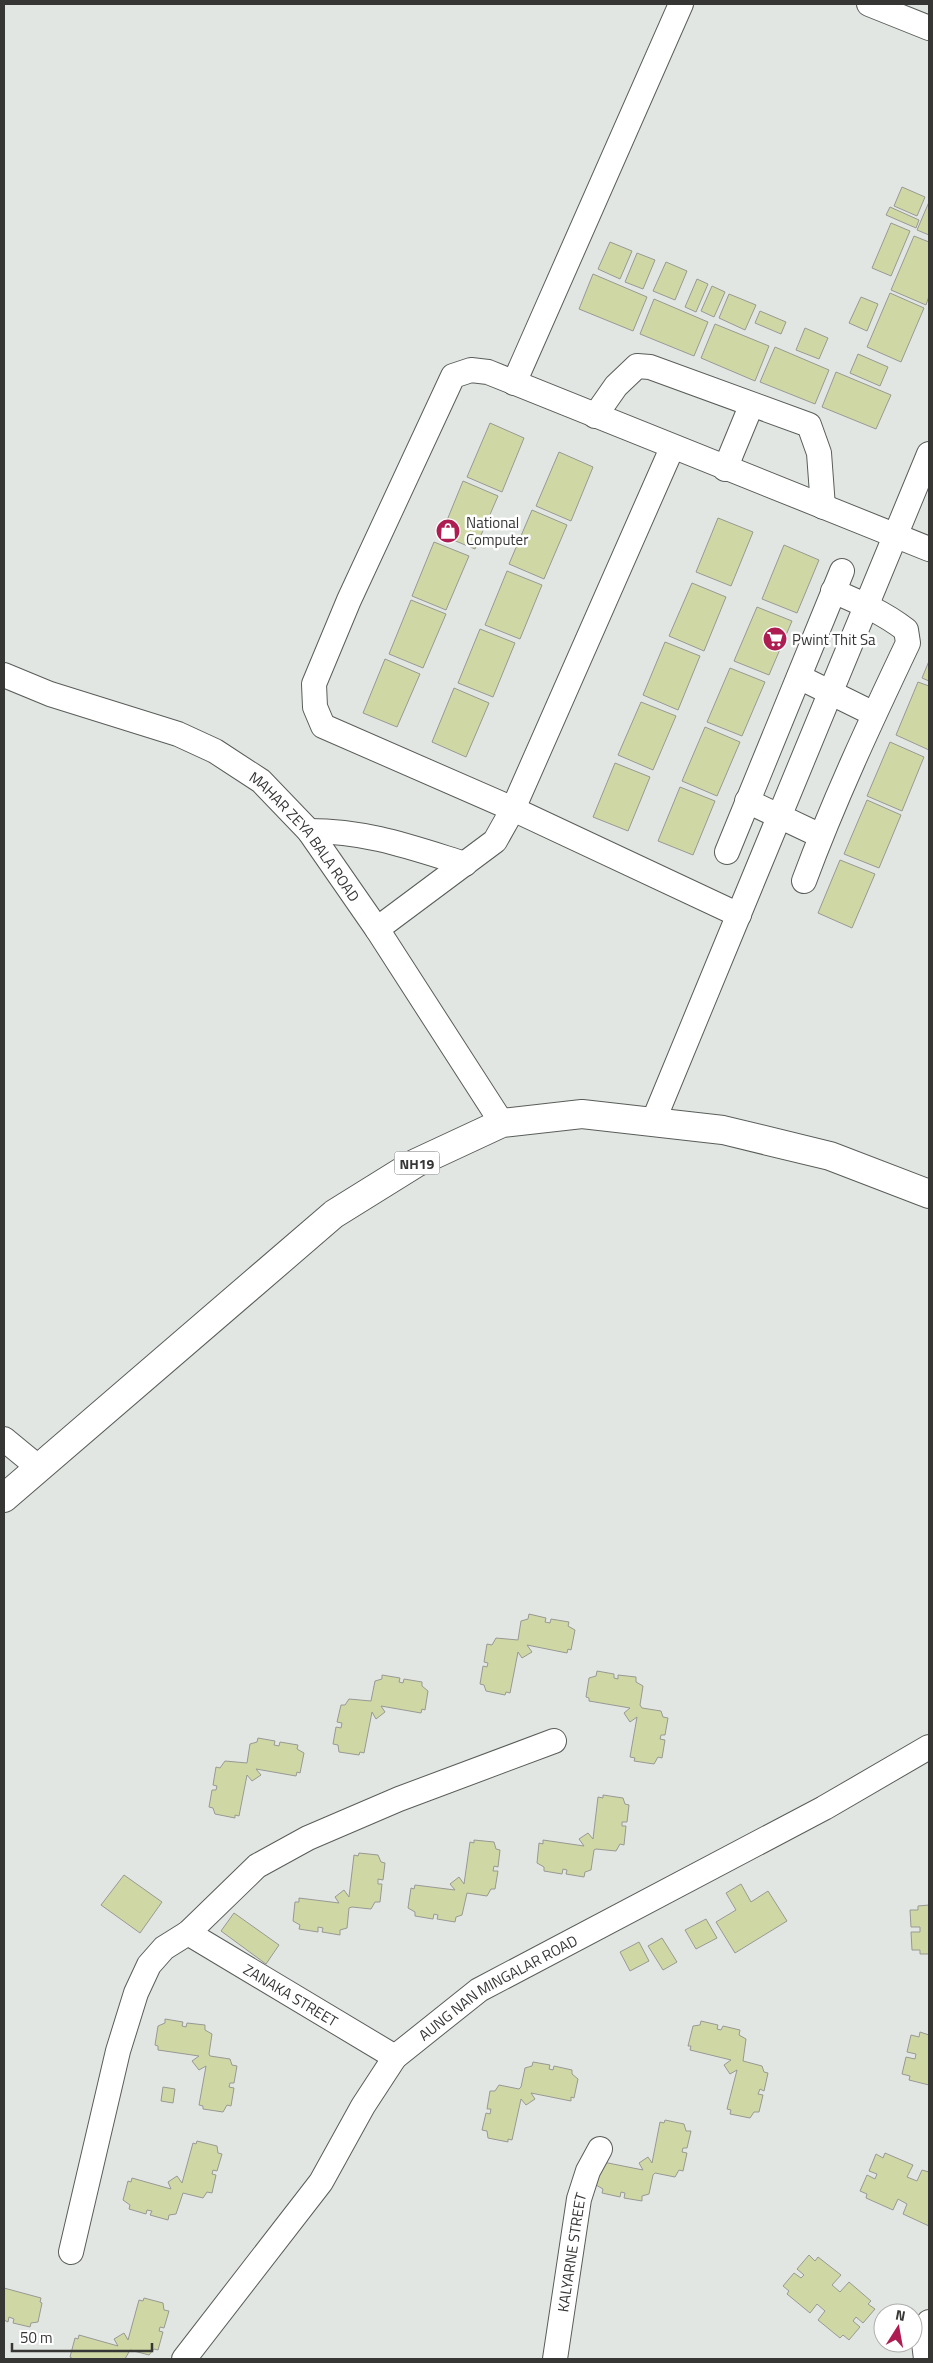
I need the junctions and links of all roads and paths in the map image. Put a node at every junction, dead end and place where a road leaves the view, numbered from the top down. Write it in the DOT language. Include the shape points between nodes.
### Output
graph roads {
  1 [pos="681,4"];
  2 [pos="869,4"];
  3 [pos="929,28"];
  4 [pos="514,383"];
  5 [pos="751,406"];
  6 [pos="595,416"];
  7 [pos="672,448"];
  8 [pos="929,454"];
  9 [pos="725,468"];
  10 [pos="823,507"];
  11 [pos="896,535"];
  12 [pos="929,550"];
  13 [pos="867,605"];
  14 [pos="4,675"];
  15 [pos="798,677"];
  16 [pos="831,692"];
  17 [pos="874,714"];
  18 [pos="747,802"];
  19 [pos="513,809"];
  20 [pos="779,818"];
  21 [pos="309,831"];
  22 [pos="821,836"];
  23 [pos="727,852"];
  24 [pos="465,864"];
  25 [pos="804,881"];
  26 [pos="739,914"];
  27 [pos="376,929"];
  28 [pos="653,1122"];
  29 [pos="502,1123"];
  30 [pos="929,1194"];
  31 [pos="4,1439"];
  32 [pos="38,1467"];
  33 [pos="4,1498"];
  34 [pos="554,1741"];
  35 [pos="929,1747"];
  36 [pos="188,1933"];
  37 [pos="395,2057"];
  38 [pos="600,2149"];
  39 [pos="71,2252"];
  40 [pos="929,2322"];
  41 [pos="184,2359"];
  42 [pos="555,2359"];
  43 [pos="926,2359"];
  1 -- 4 [label="street"];
  2 -- 3 [label="street"];
  4 -- 6 [label="street"];
  4 -- 19 [label="street" via="488,372 471,370 452,376 314,684 316,707 323,726"];
  5 -- 6 [label="street" via="650,367 637,366 616,386"];
  5 -- 9 [label="street"];
  5 -- 10 [label="street" via="808,425 819,453"];
  6 -- 7 [label="street"];
  7 -- 9 [label="street"];
  7 -- 19 [label="street"];
  8 -- 11 [label="street"];
  9 -- 10 [label="street"];
  10 -- 11 [label="street"];
  11 -- 12 [label="street"];
  11 -- 13 [label="street"];
  13 -- 15 [label="street" via="837,581"];
  13 -- 16 [label="street"];
  13 -- 17 [label="street" via="906,630 908,643"];
  14 -- 21 [label="street, MAHAR ZEYA BALA ROAD" via="50,694 178,734 215,751 261,781"];
  15 -- 16 [label="street"];
  15 -- 18 [label="street"];
  16 -- 17 [label="street"];
  16 -- 20 [label="street"];
  17 -- 22 [label="street"];
  18 -- 20 [label="street"];
  18 -- 23 [label="street"];
  19 -- 24 [label="street" via="495,841"];
  19 -- 26 [label="street"];
  20 -- 22 [label="street"];
  20 -- 26 [label="street"];
  21 -- 24 [label="street" via="381,837"];
  21 -- 27 [label="street, MAHAR ZEYA BALA ROAD"];
  22 -- 25 [label="street"];
  24 -- 27 [label="street"];
  26 -- 28 [label="street"];
  27 -- 29 [label="street, MAHAR ZEYA BALA ROAD"];
  28 -- 29 [label="highway, NH19" via="582,1114"];
  28 -- 30 [label="highway, NH19" via="723,1130 830,1156"];
  29 -- 32 [label="highway, NH19" via="416,1163 334,1214"];
  31 -- 32 [label="street"];
  32 -- 33 [label="highway, NH19"];
  34 -- 36 [label="street" via="399,1799 308,1838 257,1866"];
  35 -- 37 [label="street, AUNG NAN MINGALAR ROAD" via="824,1808 479,1990"];
  36 -- 37 [label="street, ZANAKA STREET"];
  36 -- 39 [label="street" via="164,1948 149,1965 136,1993 118,2051"];
  37 -- 41 [label="street, AUNG NAN MINGALAR ROAD" via="363,2106 321,2182"];
  38 -- 42 [label="street, KALYARNE STREET" via="588,2171 579,2199"];
  40 -- 43 [label="street" via="924,2343"];
}
